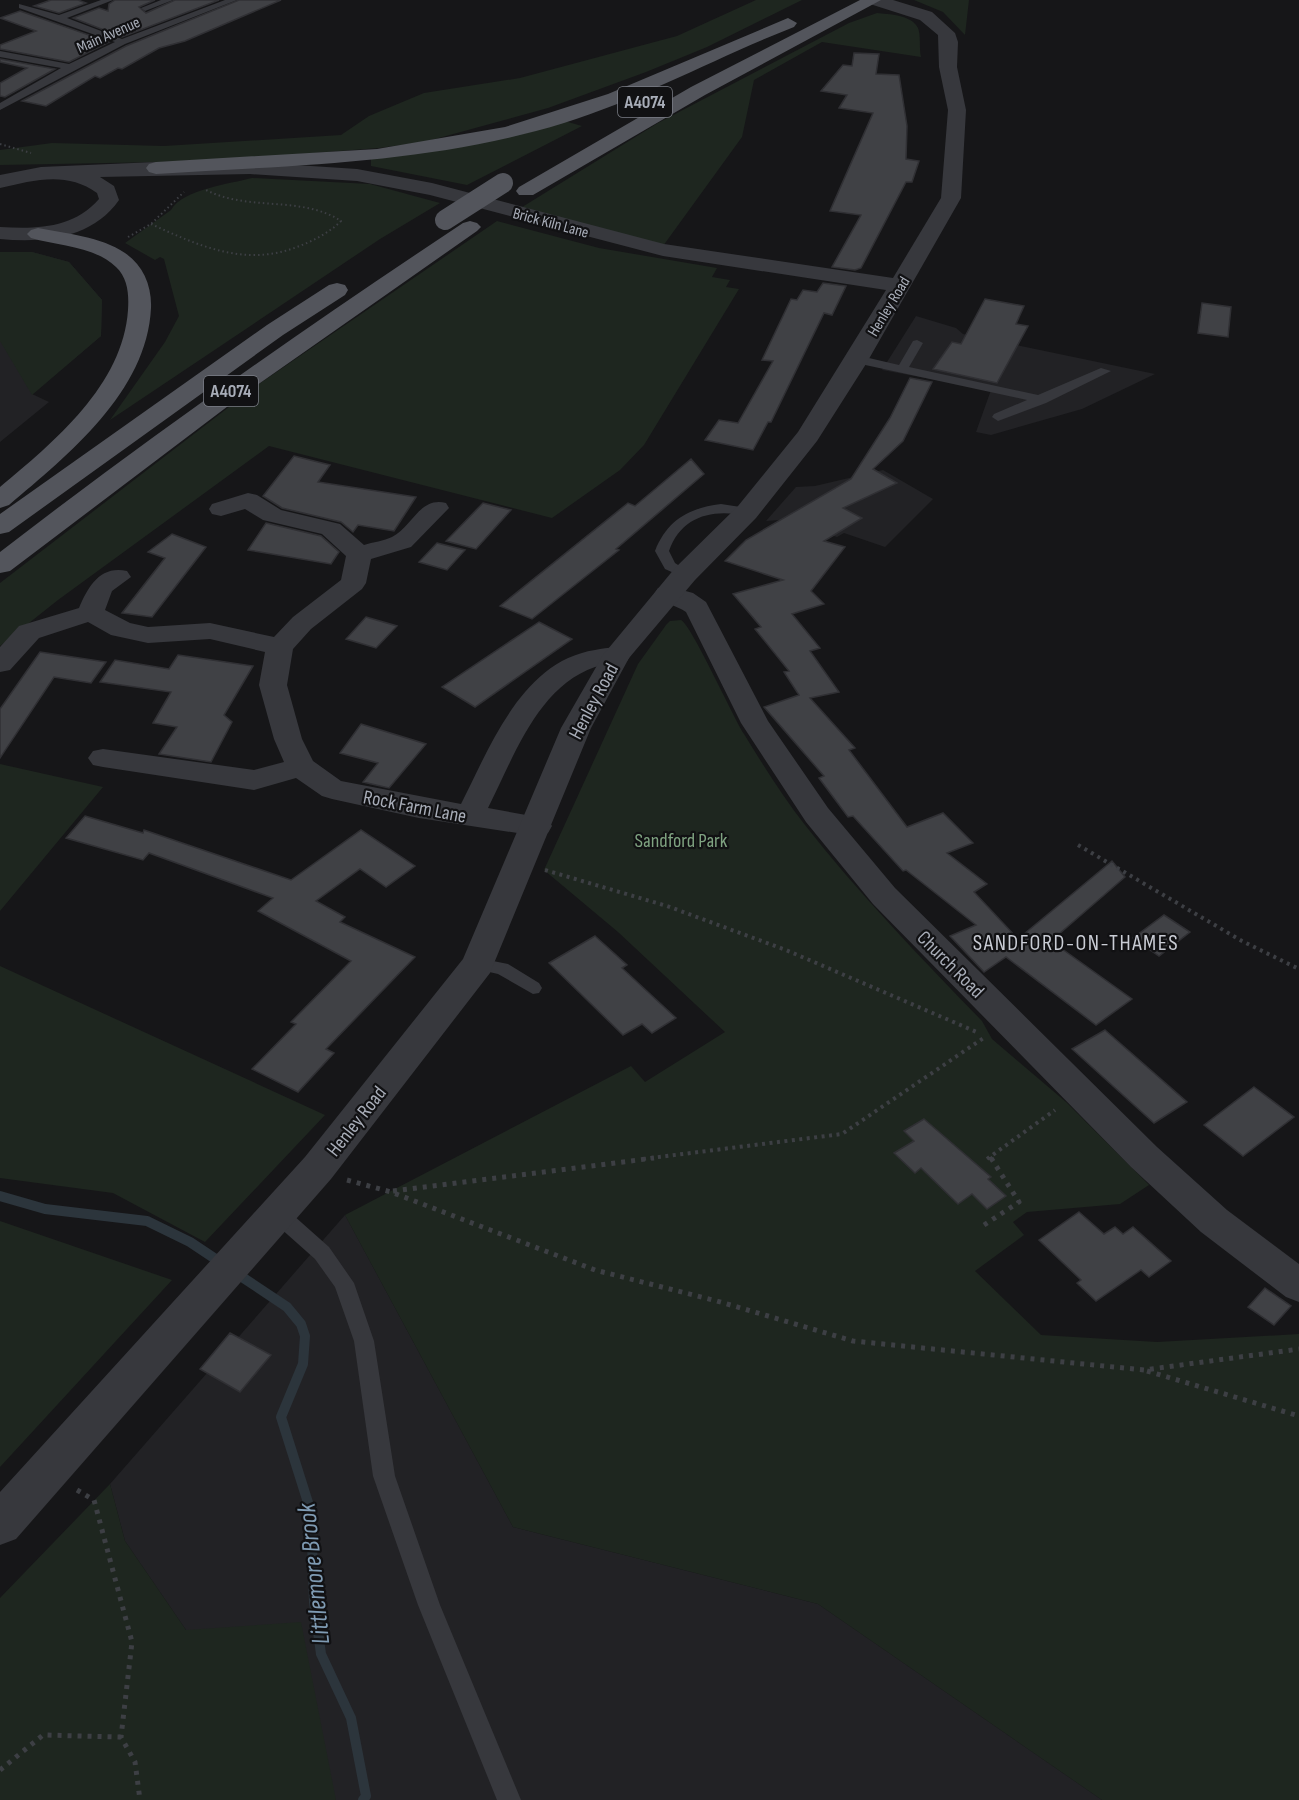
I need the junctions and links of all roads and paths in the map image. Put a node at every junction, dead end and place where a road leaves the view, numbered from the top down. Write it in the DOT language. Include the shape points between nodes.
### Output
graph roads {
  1 [pos="109,0"];
  2 [pos="169,0"];
  3 [pos="233,0"];
  4 [pos="875,0"];
  5 [pos="22,6"];
  6 [pos="145,9"];
  7 [pos="807,14"];
  8 [pos="60,18"];
  9 [pos="788,23"];
  10 [pos="123,42"];
  11 [pos="0,54"];
  12 [pos="70,67"];
  13 [pos="0,107"];
  14 [pos="156,168"];
  15 [pos="58,173"];
  16 [pos="34,174"];
  17 [pos="0,175"];
  18 [pos="201,178"];
  19 [pos="0,183"];
  20 [pos="124,193"];
  21 [pos="180,193"];
  22 [pos="151,224"];
  23 [pos="0,233"];
  24 [pos="38,234"];
  25 [pos="104,249"];
  26 [pos="900,286"];
  27 [pos="917,343"];
  28 [pos="856,359"];
  29 [pos="903,368"];
  30 [pos="1105,371"];
  31 [pos="1042,400"];
  32 [pos="998,417"];
  33 [pos="0,500"];
  34 [pos="437,508"];
  35 [pos="221,509"];
  36 [pos="747,512"];
  37 [pos="0,526"];
  38 [pos="359,554"];
  39 [pos="0,565"];
  40 [pos="118,577"];
  41 [pos="676,584"];
  42 [pos="90,613"];
  43 [pos="280,647"];
  44 [pos="617,655"];
  45 [pos="0,664"];
  46 [pos="103,758"];
  47 [pos="301,766"];
  48 [pos="469,817"];
  49 [pos="537,826"];
  50 [pos="1078,845"];
  51 [pos="518,869"];
  52 [pos="478,964"];
  53 [pos="1299,969"];
  54 [pos="533,988"];
  55 [pos="997,1029"];
  56 [pos="1081,1093"];
  57 [pos="318,1168"];
  58 [pos="391,1192"];
  59 [pos="277,1213"];
  60 [pos="984,1225"];
  61 [pos="1299,1286"];
  62 [pos="1299,1349"];
  63 [pos="1144,1370"];
  64 [pos="1299,1416"];
  65 [pos="48,1473"];
  66 [pos="0,1524"];
  67 [pos="121,1737"];
  68 [pos="0,1770"];
  69 [pos="141,1800"];
  70 [pos="509,1800"];
  1 -- 8 [label="lane"];
  2 -- 6 [label="lane"];
  3 -- 10 [label="lane, Main Avenue"];
  4 -- 26 [label="street, Henley Road" via="926,16 946,33 957,110 951,198"];
  4 -- 39 [label="main road, A4074" via="698,91 470,227 301,341"];
  5 -- 8 [label="lane"];
  7 -- 9 [label="main road, A4074"];
  8 -- 10 [label="lane"];
  9 -- 14 [label="main road" via="558,118 462,142 351,157"];
  9 -- 37 [label="main road, A4074, bridge" via="503,183 445,220 275,330"];
  10 -- 12 [label="lane, Main Avenue"];
  11 -- 12 [label="lane"];
  12 -- 13 [label="lane, Main Avenue"];
  14 -- 15 [label="street, Brick Kiln Lane"];
  14 -- 18 [label="street, Brick Kiln Lane"];
  15 -- 16 [label="street"];
  15 -- 20 [label="street" via="98,181 107,190"];
  16 -- 17 [label="street"];
  16 -- 19 [label="street"];
  18 -- 20 [label="street, Brick Kiln Lane" via="159,178"];
  18 -- 22 [label="path" via="225,200 314,210 334,214 341,221 332,232 298,248 248,258 201,246"];
  18 -- 26 [label="street, Brick Kiln Lane" via="281,168 387,179 663,250"];
  20 -- 24 [label="street" via="86,222"];
  21 -- 22 [label="path"];
  22 -- 25 [label="path"];
  23 -- 24 [label="street"];
  24 -- 25 [label="main road"];
  25 -- 33 [label="main road" via="134,273 139,289 141,312 132,348 111,388 46,462"];
  26 -- 28 [label="street, Henley Road"];
  27 -- 29 [label="lane"];
  28 -- 29 [label="lane"];
  28 -- 36 [label="street, Henley Road" via="808,436"];
  29 -- 31 [label="lane"];
  30 -- 31 [label="lane"];
  31 -- 32 [label="lane"];
  34 -- 38 [label="street" via="402,542"];
  35 -- 38 [label="street" via="248,500 272,514 331,529"];
  36 -- 41 [label="street, Henley Road"];
  36 -- 41 [label="lane" via="733,508 695,514 669,530 662,552"];
  38 -- 43 [label="street" via="353,583 302,623"];
  40 -- 42 [label="street" via="101,587"];
  41 -- 44 [label="street, Henley Road"];
  41 -- 55 [label="street, Church Road" via="684,599 697,608 737,693 817,814"];
  42 -- 43 [label="street" via="121,629 148,635 210,631"];
  42 -- 45 [label="street" via="29,632"];
  43 -- 47 [label="street, Rock Farm Lane" via="273,685 288,739"];
  44 -- 48 [label="street, Henley Road" via="602,655 568,670 544,687 514,726"];
  44 -- 49 [label="street, Henley Road" via="576,728"];
  46 -- 47 [label="street" via="254,780"];
  47 -- 48 [label="street, Rock Farm Lane" via="332,789"];
  48 -- 49 [label="street, Rock Farm Lane"];
  49 -- 51 [label="street, Henley Road"];
  50 -- 53 [label="path" via="1242,941"];
  51 -- 52 [label="street, Henley Road"];
  51 -- 55 [label="path" via="544,870 667,906"];
  52 -- 54 [label="lane" via="502,968"];
  52 -- 57 [label="street, Henley Road"];
  55 -- 56 [label="street, Church Road"];
  55 -- 58 [label="path" via="842,1134"];
  56 -- 60 [label="path" via="989,1158 1019,1202"];
  56 -- 61 [label="street, Church Road" via="1204,1213"];
  57 -- 58 [label="path"];
  57 -- 59 [label="street, Henley Road"];
  58 -- 63 [label="path" via="595,1270 853,1341"];
  59 -- 65 [label="street, Henley Road"];
  59 -- 70 [label="lane" via="322,1253 344,1283 364,1341 384,1476 429,1605"];
  62 -- 63 [label="path"];
  63 -- 64 [label="path"];
  65 -- 66 [label="street, Henley Road"];
  65 -- 67 [label="path" via="94,1500 132,1642"];
  67 -- 68 [label="path" via="44,1735"];
  67 -- 69 [label="path" via="135,1762"];
}
